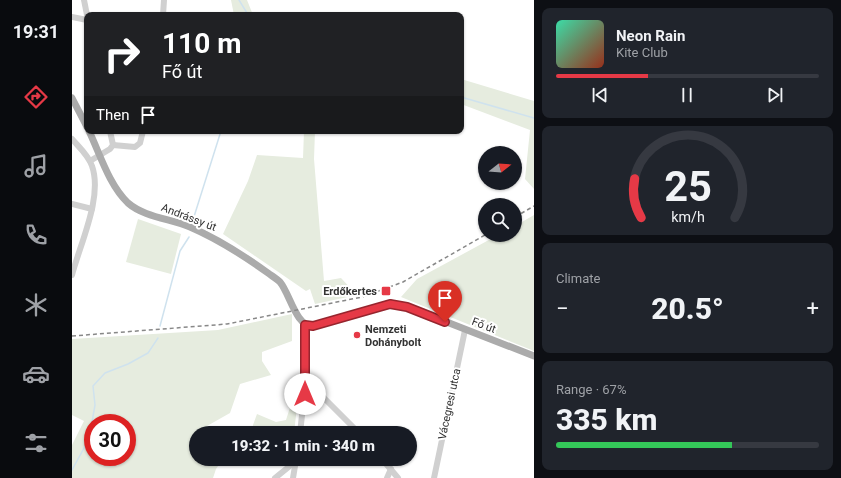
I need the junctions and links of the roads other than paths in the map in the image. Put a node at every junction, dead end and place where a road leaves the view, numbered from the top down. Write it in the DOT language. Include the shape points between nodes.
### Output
graph roads {
  1 [pos="84,0"];
  2 [pos="164,0"];
  3 [pos="86,12"];
  4 [pos="163,12"];
  5 [pos="72,17"];
  6 [pos="84,19"];
  7 [pos="72,98"];
  8 [pos="84,121"];
  9 [pos="90,134"];
  10 [pos="111,134"];
  11 [pos="142,134"];
  12 [pos="72,139"];
  13 [pos="113,145"];
  14 [pos="101,156"];
  15 [pos="90,161"];
  16 [pos="72,204"];
  17 [pos="92,209"];
  18 [pos="72,275"];
  19 [pos="305,325"];
  20 [pos="465,330"];
  21 [pos="534,356"];
  22 [pos="306,380"];
  23 [pos="301,426"];
  24 [pos="352,426"];
  25 [pos="289,466"];
  26 [pos="295,466"];
  27 [pos="388,466"];
  28 [pos="391,469"];
  29 [pos="274,478"];
  30 [pos="293,478"];
  31 [pos="387,478"];
  32 [pos="398,478"];
  33 [pos="434,478"];
  1 -- 3 [label="street"];
  2 -- 4 [label="street"];
  5 -- 6 [label="street"];
  7 -- 8 [label="main road"];
  9 -- 14 [label="main road, Andrássy út"];
  10 -- 13 [label="street"];
  11 -- 13 [label="street" via="140,143 135,147"];
  12 -- 15 [label="street"];
  13 -- 14 [label="street"];
  14 -- 15 [label="street"];
  14 -- 19 [label="main road, Andrássy út" via="117,189 129,203 140,210 220,240 241,254 280,282"];
  15 -- 17 [label="street" via="96,186"];
  16 -- 17 [label="street"];
  17 -- 18 [label="street"];
  19 -- 20 [label="main road, Fő út" via="313,326 390,304 416,310"];
  19 -- 22 [label="street"];
  20 -- 21 [label="main road, Fő út"];
  20 -- 33 [label="street, Vácegresi utca"];
  22 -- 23 [label="street"];
  22 -- 24 [label="street"];
  25 -- 29 [label="street"];
  26 -- 30 [label="street"];
  27 -- 28 [label="street"];
  28 -- 31 [label="street"];
  28 -- 32 [label="street"];
}
